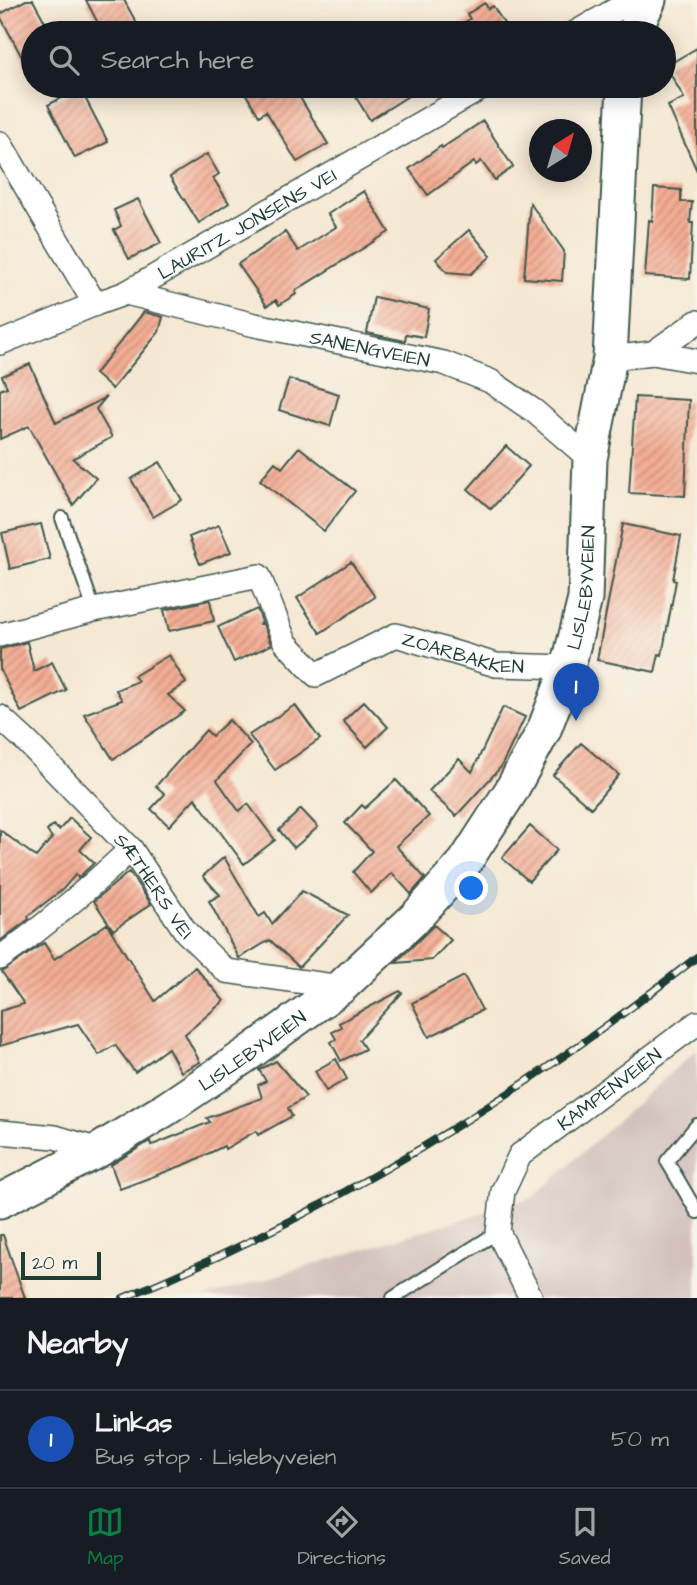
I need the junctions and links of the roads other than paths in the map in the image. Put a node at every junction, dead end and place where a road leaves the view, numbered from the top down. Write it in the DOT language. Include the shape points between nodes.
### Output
graph roads {
  1 [pos="633,0"];
  2 [pos="649,0"];
  3 [pos="596,21"];
  4 [pos="639,21"];
  5 [pos="464,98"];
  6 [pos="623,98"];
  7 [pos="0,144"];
  8 [pos="126,293"];
  9 [pos="94,304"];
  10 [pos="697,321"];
  11 [pos="0,343"];
  12 [pos="653,353"];
  13 [pos="610,358"];
  14 [pos="697,361"];
  15 [pos="590,459"];
  16 [pos="62,518"];
  17 [pos="94,610"];
  18 [pos="0,635"];
  19 [pos="568,667"];
  20 [pos="0,717"];
  21 [pos="131,849"];
  22 [pos="0,958"];
  23 [pos="341,988"];
  24 [pos="697,1023"];
  25 [pos="697,1125"];
  26 [pos="0,1132"];
  27 [pos="99,1150"];
  28 [pos="0,1200"];
  29 [pos="697,1212"];
  30 [pos="498,1232"];
  31 [pos="393,1298"];
  32 [pos="531,1298"];
  1 -- 3 [label="street"];
  2 -- 4 [label="street"];
  5 -- 8 [label="street, LAURITZ JONSENS VEI"];
  6 -- 13 [label="street, LISLEBYVEIEN"];
  7 -- 9 [label="street"];
  8 -- 9 [label="street, LAURITZ JONSENS VEI"];
  8 -- 15 [label="street, SANENGVEIEN" via="255,325 444,363 490,381"];
  9 -- 11 [label="street, LAURITZ JONSENS VEI"];
  10 -- 12 [label="street"];
  12 -- 13 [label="street"];
  12 -- 14 [label="street"];
  13 -- 15 [label="street, LISLEBYVEIEN"];
  15 -- 19 [label="street, LISLEBYVEIEN" via="585,599"];
  16 -- 17 [label="lane"];
  17 -- 18 [label="street"];
  17 -- 19 [label="street, ZOARBAKKEN" via="259,576 285,642 316,675 396,635 496,665"];
  19 -- 23 [label="street, LISLEBYVEIEN" via="544,730 512,791 465,862 415,918"];
  20 -- 21 [label="street, SÆTHERS VEI"];
  21 -- 22 [label="street" via="35,934"];
  21 -- 23 [label="street, SÆTHERS VEI" via="186,932 226,971"];
  23 -- 27 [label="street, LISLEBYVEIEN"];
  24 -- 30 [label="street, KAMPENVEIEN" via="520,1155 503,1191"];
  25 -- 29 [label="lane" via="667,1161"];
  26 -- 27 [label="street" via="55,1137"];
  27 -- 28 [label="street, LISLEBYVEIEN"];
  30 -- 31 [label="lane"];
  30 -- 32 [label="street"];
}
